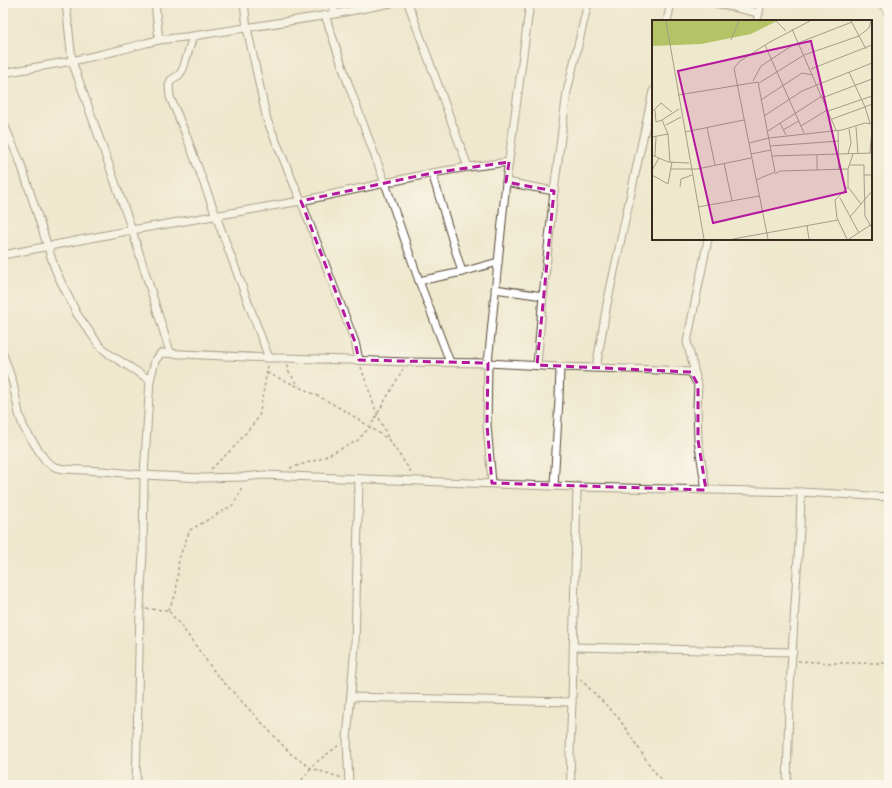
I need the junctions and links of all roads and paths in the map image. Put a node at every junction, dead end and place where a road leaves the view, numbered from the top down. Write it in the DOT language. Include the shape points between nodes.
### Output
graph roads {
  1 [pos="66,3"];
  2 [pos="155,3"];
  3 [pos="244,3"];
  4 [pos="333,3"];
  5 [pos="391,3"];
  6 [pos="408,3"];
  7 [pos="530,3"];
  8 [pos="588,3"];
  9 [pos="671,3"];
  10 [pos="715,3"];
  11 [pos="761,3"];
  12 [pos="881,3"];
  13 [pos="759,13"];
  14 [pos="889,13"];
  15 [pos="335,14"];
  16 [pos="325,15"];
  17 [pos="667,20"];
  18 [pos="757,20"];
  19 [pos="247,28"];
  20 [pos="193,36"];
  21 [pos="159,40"];
  22 [pos="72,61"];
  23 [pos="3,72"];
  24 [pos="652,100"];
  25 [pos="650,117"];
  26 [pos="3,122"];
  27 [pos="509,162"];
  28 [pos="468,167"];
  29 [pos="432,173"];
  30 [pos="506,182"];
  31 [pos="386,183"];
  32 [pos="554,191"];
  33 [pos="301,201"];
  34 [pos="216,216"];
  35 [pos="132,230"];
  36 [pos="708,240"];
  37 [pos="48,246"];
  38 [pos="3,256"];
  39 [pos="498,262"];
  40 [pos="462,272"];
  41 [pos="419,281"];
  42 [pos="495,289"];
  43 [pos="543,296"];
  44 [pos="170,352"];
  45 [pos="3,354"];
  46 [pos="269,358"];
  47 [pos="287,358"];
  48 [pos="359,360"];
  49 [pos="407,362"];
  50 [pos="450,362"];
  51 [pos="488,362"];
  52 [pos="537,365"];
  53 [pos="560,367"];
  54 [pos="596,368"];
  55 [pos="266,373"];
  56 [pos="150,380"];
  57 [pos="698,385"];
  58 [pos="300,387"];
  59 [pos="377,415"];
  60 [pos="370,427"];
  61 [pos="389,440"];
  62 [pos="284,470"];
  63 [pos="144,475"];
  64 [pos="244,477"];
  65 [pos="202,478"];
  66 [pos="359,479"];
  67 [pos="418,481"];
  68 [pos="492,483"];
  69 [pos="554,486"];
  70 [pos="577,487"];
  71 [pos="706,490"];
  72 [pos="801,492"];
  73 [pos="889,497"];
  74 [pos="140,608"];
  75 [pos="168,610"];
  76 [pos="573,647"];
  77 [pos="792,652"];
  78 [pos="792,661"];
  79 [pos="889,663"];
  80 [pos="572,672"];
  81 [pos="351,697"];
  82 [pos="572,702"];
  83 [pos="347,739"];
  84 [pos="311,768"];
  85 [pos="349,783"];
  86 [pos="136,785"];
  87 [pos="298,785"];
  88 [pos="571,785"];
  89 [pos="665,785"];
  90 [pos="787,785"];
  1 -- 22 [label="street"];
  2 -- 21 [label="street"];
  3 -- 19 [label="street"];
  4 -- 15 [label="street"];
  5 -- 15 [label="street"];
  6 -- 28 [label="street"];
  7 -- 27 [label="street"];
  8 -- 32 [label="street" via="567,92"];
  9 -- 17 [label="street"];
  10 -- 13 [label="street"];
  11 -- 13 [label="street"];
  12 -- 14 [label="street"];
  13 -- 18 [label="street"];
  15 -- 16 [label="street"];
  16 -- 19 [label="street"];
  16 -- 31 [label="street"];
  19 -- 20 [label="street"];
  19 -- 33 [label="street" via="267,120"];
  20 -- 21 [label="street"];
  20 -- 34 [label="street" via="183,69 169,85 170,97"];
  21 -- 22 [label="street"];
  22 -- 23 [label="street"];
  22 -- 35 [label="street"];
  24 -- 25 [label="street"];
  25 -- 54 [label="street" via="607,304"];
  26 -- 37 [label="street" via="21,164"];
  27 -- 28 [label="street"];
  27 -- 30 [label="street"];
  28 -- 29 [label="street"];
  29 -- 31 [label="street"];
  29 -- 40 [label="street"];
  30 -- 32 [label="street"];
  30 -- 39 [label="street"];
  31 -- 33 [label="street"];
  31 -- 41 [label="street"];
  32 -- 43 [label="street"];
  33 -- 34 [label="street"];
  33 -- 48 [label="street" via="355,342"];
  34 -- 35 [label="street"];
  34 -- 46 [label="street"];
  35 -- 37 [label="street"];
  35 -- 44 [label="street"];
  36 -- 57 [label="street" via="687,342"];
  37 -- 38 [label="street"];
  37 -- 56 [label="street" via="55,269 77,314 96,341 109,354"];
  39 -- 40 [label="street"];
  39 -- 42 [label="street"];
  40 -- 41 [label="street"];
  41 -- 50 [label="street"];
  42 -- 43 [label="street"];
  42 -- 51 [label="street"];
  43 -- 52 [label="street"];
  44 -- 46 [label="street"];
  44 -- 56 [label="street" via="161,353 155,360"];
  45 -- 63 [label="street" via="24,428 47,462 55,467"];
  46 -- 47 [label="street"];
  46 -- 55 [label="path"];
  47 -- 48 [label="street"];
  47 -- 58 [label="path" via="288,371"];
  48 -- 49 [label="street"];
  48 -- 59 [label="path"];
  49 -- 50 [label="street"];
  49 -- 59 [label="path"];
  50 -- 51 [label="street"];
  51 -- 52 [label="street"];
  51 -- 68 [label="street" via="487,425"];
  52 -- 53 [label="street"];
  53 -- 54 [label="street"];
  53 -- 69 [label="street"];
  54 -- 57 [label="street" via="691,372"];
  55 -- 58 [label="path"];
  55 -- 65 [label="path" via="259,417 233,448"];
  56 -- 63 [label="street"];
  57 -- 71 [label="street" via="698,440"];
  58 -- 60 [label="path"];
  59 -- 60 [label="path"];
  59 -- 61 [label="path"];
  60 -- 61 [label="path"];
  60 -- 62 [label="path" via="357,441 320,459"];
  61 -- 67 [label="path"];
  63 -- 65 [label="street"];
  63 -- 74 [label="street"];
  64 -- 65 [label="street"];
  64 -- 66 [label="street" via="263,475"];
  64 -- 75 [label="path" via="240,493 233,505 190,530 179,558 176,594"];
  66 -- 67 [label="street"];
  66 -- 81 [label="street" via="355,646"];
  67 -- 68 [label="street"];
  68 -- 69 [label="street"];
  69 -- 70 [label="street"];
  70 -- 71 [label="street"];
  70 -- 76 [label="street"];
  71 -- 72 [label="street"];
  72 -- 73 [label="street"];
  72 -- 77 [label="street"];
  74 -- 75 [label="path"];
  74 -- 86 [label="street"];
  75 -- 84 [label="path" via="218,675 291,754"];
  76 -- 77 [label="street"];
  76 -- 80 [label="street"];
  77 -- 78 [label="street"];
  78 -- 79 [label="path"];
  78 -- 90 [label="street"];
  80 -- 82 [label="street"];
  80 -- 89 [label="path" via="618,717"];
  81 -- 82 [label="street"];
  81 -- 83 [label="street"];
  82 -- 88 [label="street"];
  83 -- 84 [label="path"];
  83 -- 85 [label="street"];
  84 -- 85 [label="path"];
  84 -- 87 [label="path"];
}
